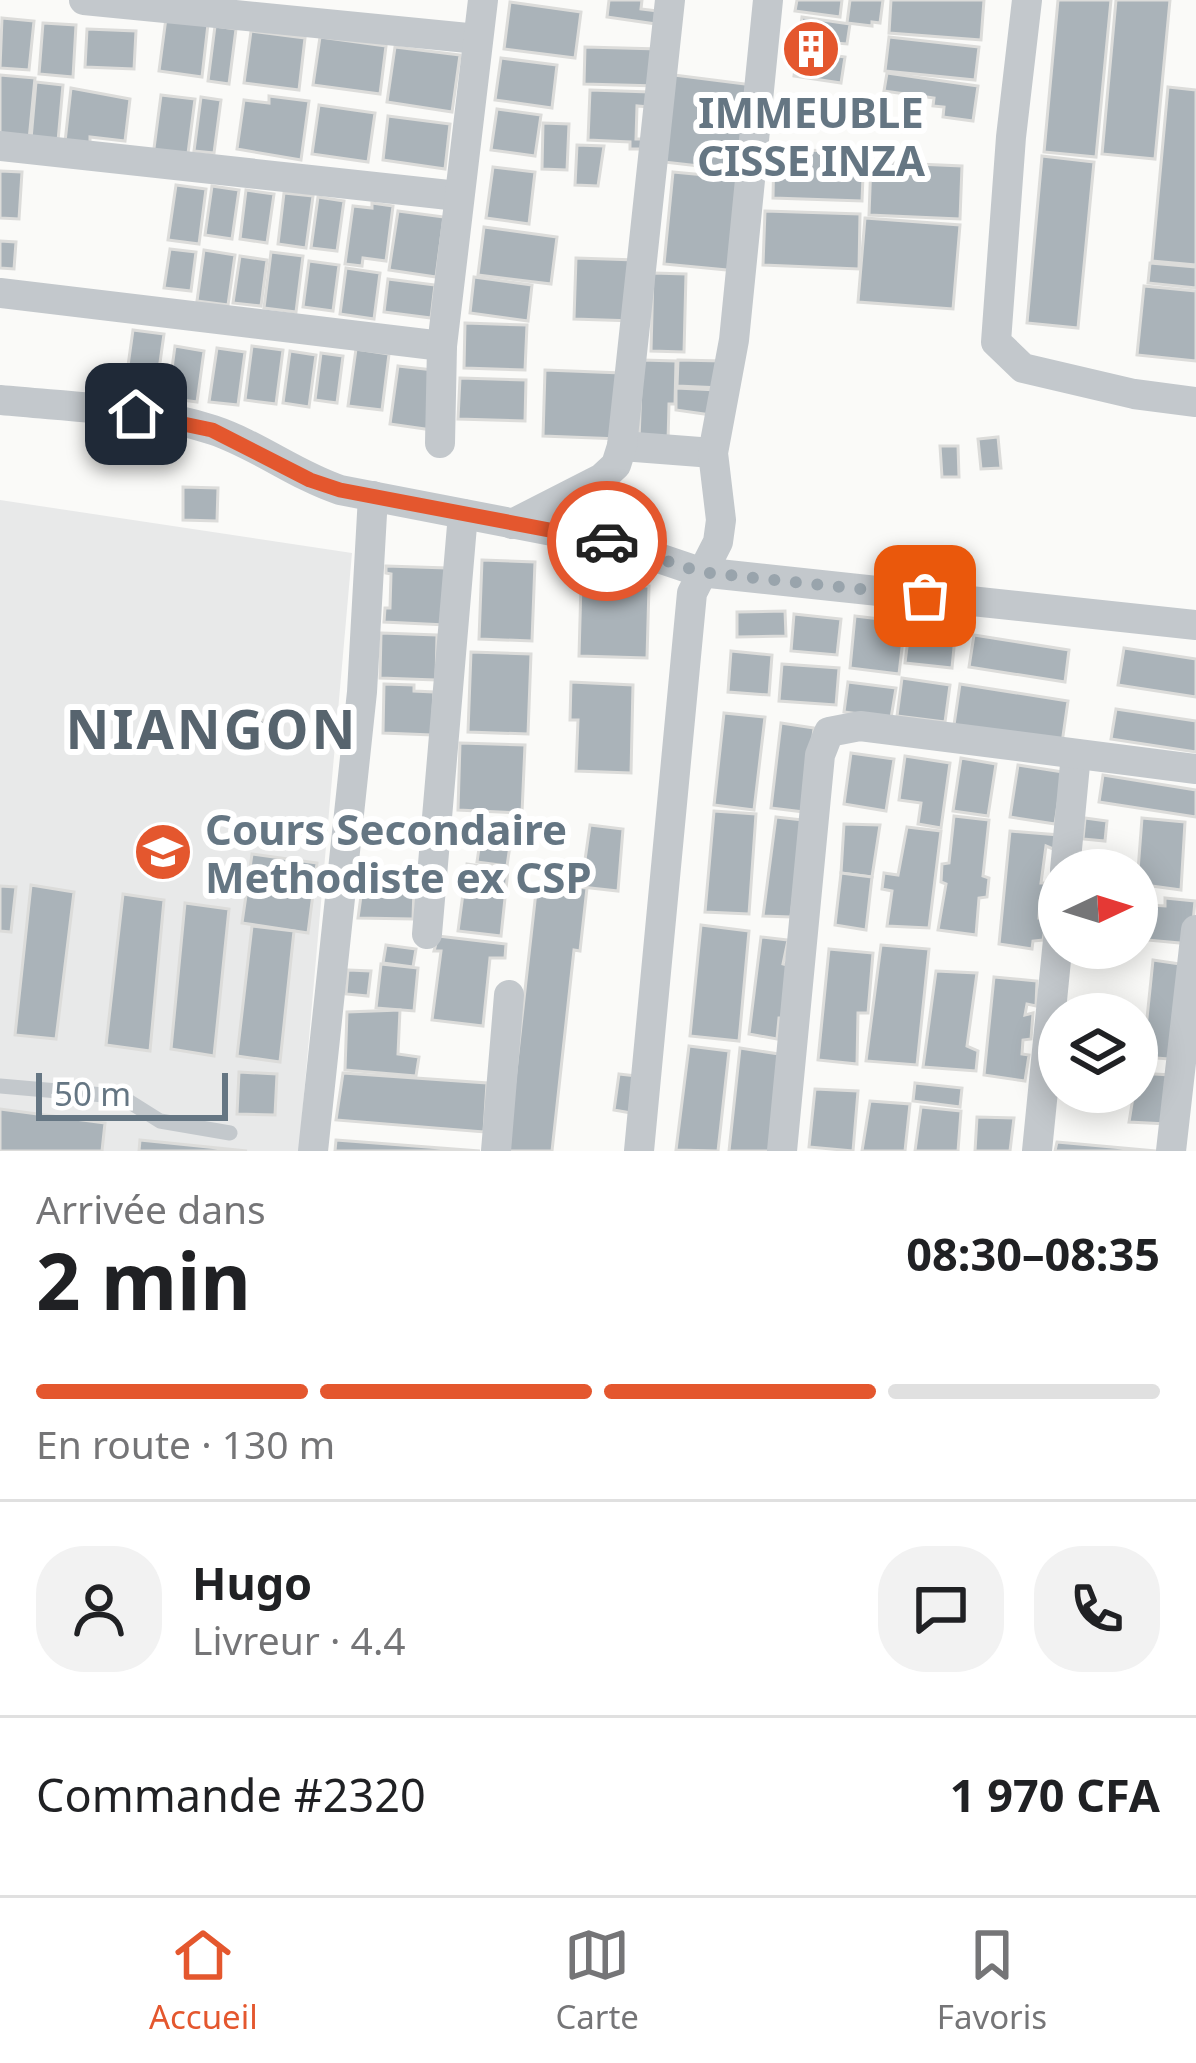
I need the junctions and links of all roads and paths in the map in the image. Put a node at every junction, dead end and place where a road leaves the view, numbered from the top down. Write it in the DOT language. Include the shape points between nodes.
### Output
graph roads {
  1 [pos="84,0"];
  2 [pos="483,0"];
  3 [pos="670,0"];
  4 [pos="768,0"];
  5 [pos="1027,0"];
  6 [pos="129,3"];
  7 [pos="210,7"];
  8 [pos="348,12"];
  9 [pos="478,39"];
  10 [pos="0,146"];
  11 [pos="458,196"];
  12 [pos="0,293"];
  13 [pos="442,346"];
  14 [pos="0,400"];
  15 [pos="1196,402"];
  16 [pos="440,443"];
  17 [pos="622,446"];
  18 [pos="713,453"];
  19 [pos="373,496"];
  20 [pos="463,514"];
  21 [pos="512,524"];
  22 [pos="700,572"];
  23 [pos="1196,625"];
  24 [pos="1076,754"];
  25 [pos="1196,770"];
  26 [pos="1067,849"];
  27 [pos="1196,930"];
  28 [pos="427,934"];
  29 [pos="1055,969"];
  30 [pos="509,994"];
  31 [pos="0,1086"];
  32 [pos="230,1133"];
  33 [pos="313,1151"];
  34 [pos="496,1151"];
  35 [pos="639,1151"];
  36 [pos="782,1151"];
  37 [pos="1037,1151"];
  38 [pos="1171,1151"];
  1 -- 6 [label="street"];
  2 -- 9 [label="street"];
  3 -- 17 [label="street"];
  4 -- 18 [label="street" via="734,340"];
  5 -- 15 [label="street" via="997,342 1022,368"];
  6 -- 7 [label="street"];
  7 -- 8 [label="street"];
  8 -- 9 [label="street"];
  9 -- 11 [label="street"];
  10 -- 11 [label="street"];
  11 -- 13 [label="street"];
  12 -- 13 [label="street"];
  13 -- 16 [label="street"];
  14 -- 19 [label="street" via="212,430 310,480"];
  17 -- 18 [label="street"];
  17 -- 21 [label="street" via="602,478"];
  18 -- 22 [label="street" via="722,520"];
  19 -- 20 [label="street"];
  19 -- 33 [label="street" via="362,692"];
  20 -- 21 [label="street"];
  20 -- 28 [label="street"];
  21 -- 22 [label="street" via="614,543"];
  22 -- 23 [label="street"];
  22 -- 35 [label="street"];
  24 -- 25 [label="street"];
  24 -- 26 [label="street"];
  24 -- 36 [label="street" via="860,726 829,732 820,755"];
  27 -- 38 [label="street"];
  29 -- 37 [label="street"];
  30 -- 34 [label="street"];
  31 -- 32 [label="lane" via="125,1099 160,1121"];
}
